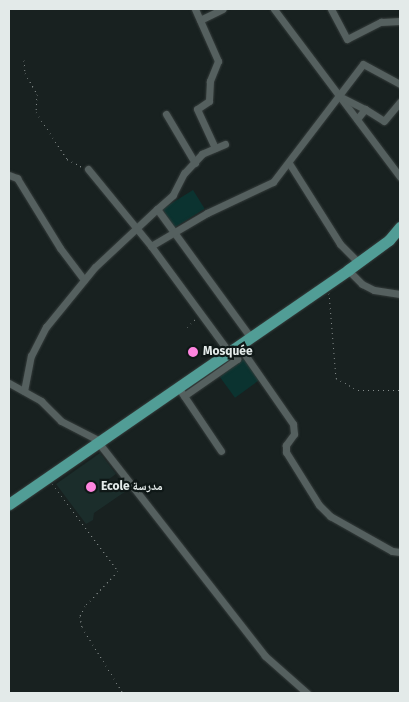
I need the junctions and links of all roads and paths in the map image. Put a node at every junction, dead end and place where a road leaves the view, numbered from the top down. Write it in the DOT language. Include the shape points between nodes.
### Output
graph roads {
  1 [pos="195,9"];
  2 [pos="223,9"];
  3 [pos="274,9"];
  4 [pos="331,9"];
  5 [pos="200,20"];
  6 [pos="400,22"];
  7 [pos="24,60"];
  8 [pos="400,84"];
  9 [pos="341,97"];
  10 [pos="400,102"];
  11 [pos="365,109"];
  12 [pos="166,114"];
  13 [pos="357,119"];
  14 [pos="225,144"];
  15 [pos="215,148"];
  16 [pos="400,162"];
  17 [pos="195,163"];
  18 [pos="289,164"];
  19 [pos="88,169"];
  20 [pos="395,170"];
  21 [pos="9,175"];
  22 [pos="400,177"];
  23 [pos="157,209"];
  24 [pos="400,227"];
  25 [pos="137,228"];
  26 [pos="174,232"];
  27 [pos="151,246"];
  28 [pos="358,262"];
  29 [pos="348,270"];
  30 [pos="84,280"];
  31 [pos="326,286"];
  32 [pos="400,294"];
  33 [pos="199,315"];
  34 [pos="187,327"];
  35 [pos="251,338"];
  36 [pos="234,349"];
  37 [pos="9,383"];
  38 [pos="24,390"];
  39 [pos="400,390"];
  40 [pos="181,392"];
  41 [pos="99,442"];
  42 [pos="221,450"];
  43 [pos="47,478"];
  44 [pos="9,504"];
  45 [pos="400,552"];
  46 [pos="123,693"];
  47 [pos="308,693"];
  1 -- 5 [label="street"];
  2 -- 5 [label="street"];
  3 -- 9 [label="street"];
  4 -- 6 [label="street" via="347,39 381,22"];
  5 -- 15 [label="street" via="215,50 218,67 210,81 209,101 197,110"];
  7 -- 19 [label="path" via="25,73 37,94 36,112 67,159"];
  8 -- 9 [label="street" via="363,64"];
  9 -- 11 [label="street"];
  9 -- 13 [label="street"];
  9 -- 18 [label="street"];
  10 -- 11 [label="street" via="384,121"];
  11 -- 13 [label="street"];
  12 -- 17 [label="street"];
  13 -- 20 [label="street"];
  14 -- 15 [label="street"];
  15 -- 17 [label="street" via="202,154"];
  16 -- 20 [label="street"];
  17 -- 23 [label="street" via="184,173 173,195"];
  18 -- 26 [label="street" via="268,186"];
  18 -- 28 [label="street" via="340,244"];
  19 -- 25 [label="street"];
  20 -- 22 [label="street"];
  21 -- 30 [label="street" via="17,178"];
  23 -- 25 [label="street"];
  23 -- 26 [label="street"];
  24 -- 28 [label="main road"];
  25 -- 27 [label="street"];
  25 -- 30 [label="street"];
  26 -- 27 [label="street"];
  26 -- 35 [label="street"];
  27 -- 33 [label="street"];
  28 -- 29 [label="main road"];
  29 -- 31 [label="main road"];
  29 -- 32 [label="street" via="362,284 374,290"];
  30 -- 38 [label="street" via="39,338 28,365"];
  31 -- 35 [label="main road"];
  31 -- 39 [label="path" via="332,300 336,378 358,390"];
  33 -- 34 [label="path"];
  33 -- 36 [label="street"];
  35 -- 36 [label="main road"];
  36 -- 40 [label="main road"];
  36 -- 45 [label="street" via="293,424 294,434 286,445 286,452 319,506 330,516 392,551"];
  37 -- 38 [label="street"];
  38 -- 41 [label="street" via="61,422"];
  40 -- 41 [label="main road"];
  40 -- 42 [label="street"];
  41 -- 43 [label="main road"];
  41 -- 47 [label="street" via="264,656"];
  43 -- 44 [label="main road"];
  43 -- 46 [label="path" via="118,571 85,606 80,616 82,627"];
}
